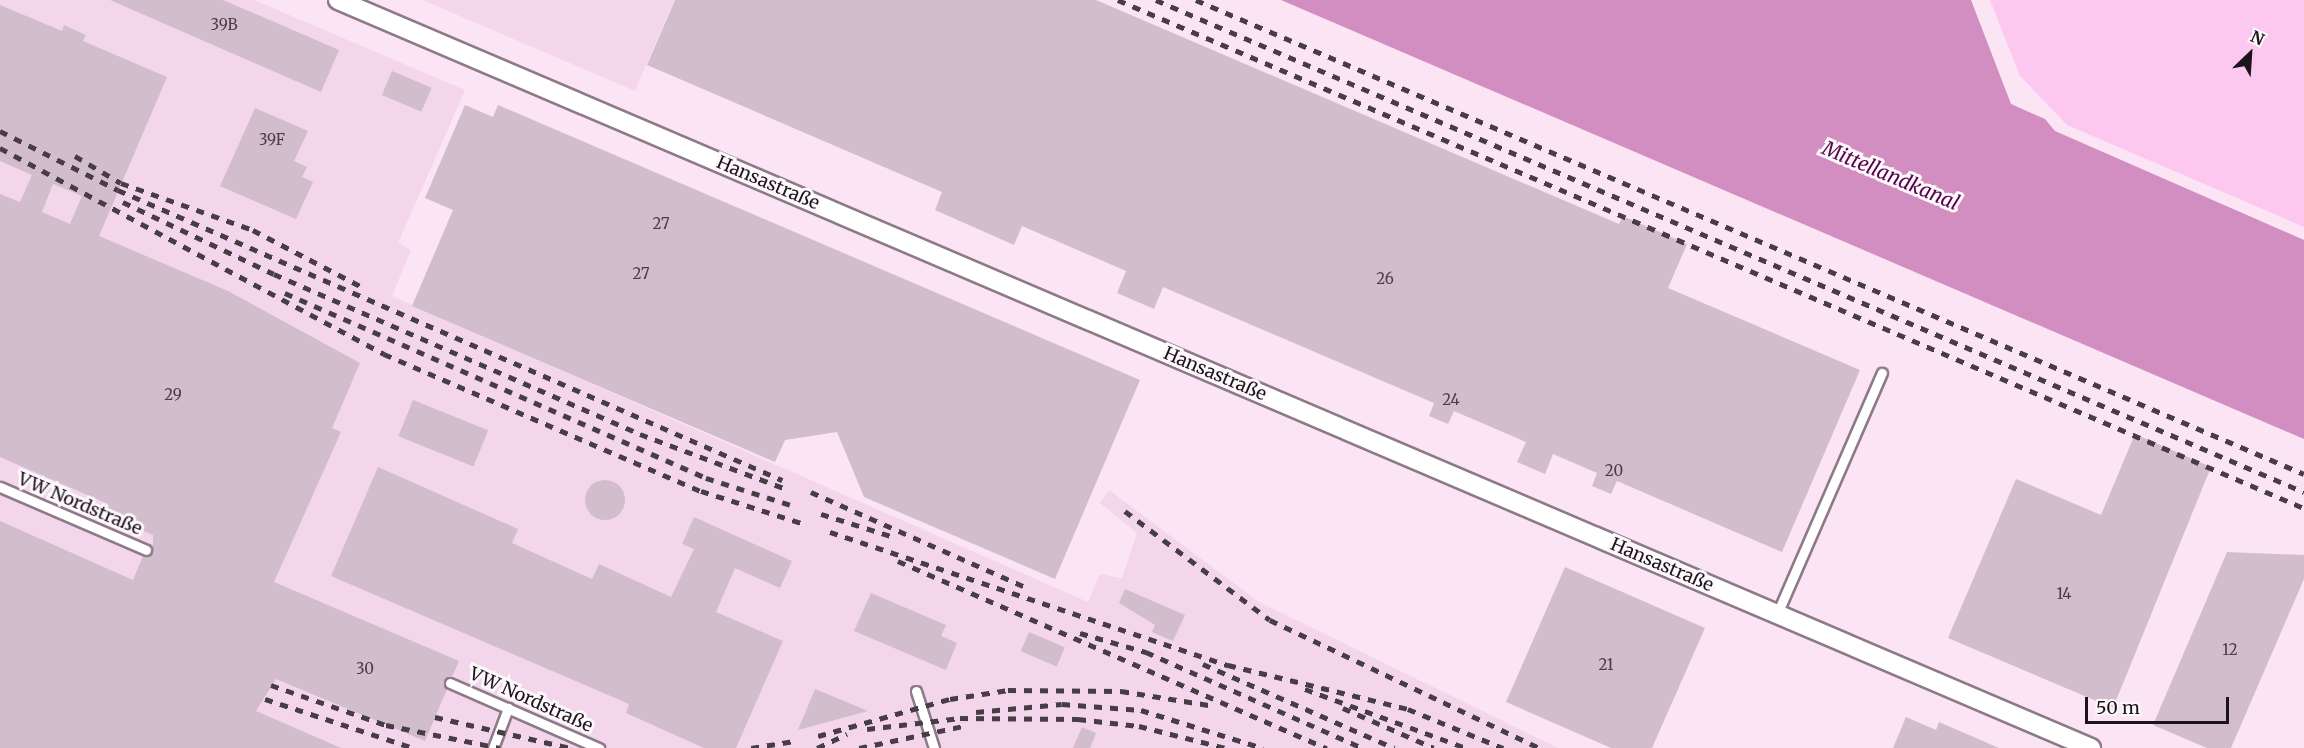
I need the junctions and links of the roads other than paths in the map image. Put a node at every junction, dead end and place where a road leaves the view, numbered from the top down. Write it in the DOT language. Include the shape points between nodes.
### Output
graph roads {
  1 [pos="338,0"];
  2 [pos="1882,373"];
  3 [pos="0,487"];
  4 [pos="146,550"];
  5 [pos="1777,614"];
  6 [pos="450,683"];
  7 [pos="916,691"];
  8 [pos="508,708"];
  9 [pos="493,748"];
  10 [pos="599,748"];
  11 [pos="934,748"];
  12 [pos="2091,748"];
  1 -- 5 [label="street, Hansastraße"];
  2 -- 5 [label="lane"];
  3 -- 4 [label="lane, VW Nordstraße"];
  5 -- 12 [label="street, Hansastraße"];
  6 -- 8 [label="lane, VW Nordstraße"];
  7 -- 11 [label="lane"];
  8 -- 9 [label="lane"];
  8 -- 10 [label="lane, VW Nordstraße"];
}
